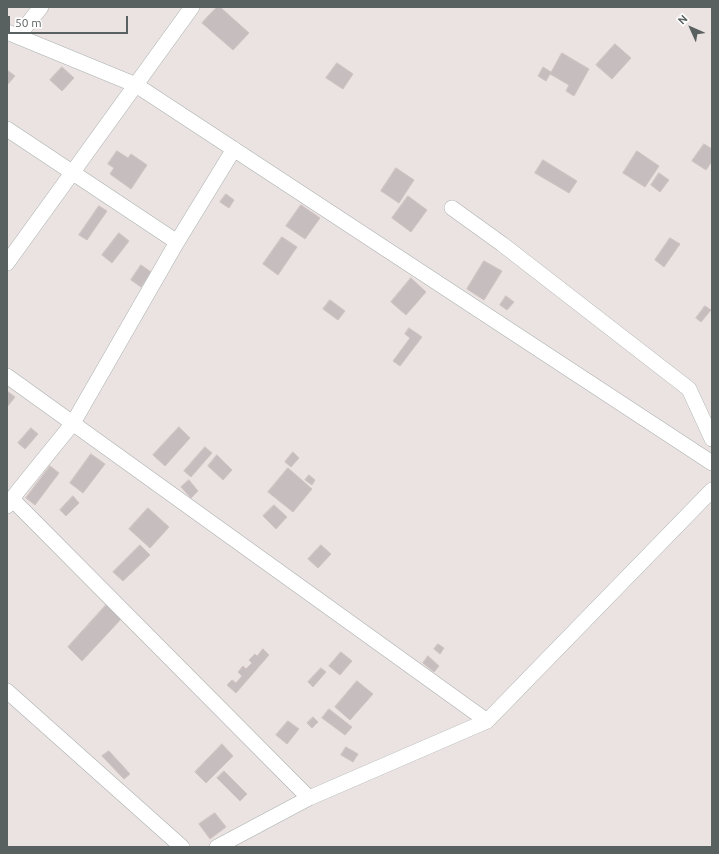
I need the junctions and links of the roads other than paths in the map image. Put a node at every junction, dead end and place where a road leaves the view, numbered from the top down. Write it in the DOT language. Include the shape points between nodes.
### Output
graph roads {
  1 [pos="41,7"];
  2 [pos="192,7"];
  3 [pos="12,34"];
  4 [pos="136,85"];
  5 [pos="7,129"];
  6 [pos="234,149"];
  7 [pos="72,172"];
  8 [pos="452,208"];
  9 [pos="177,242"];
  10 [pos="7,263"];
  11 [pos="7,376"];
  12 [pos="73,423"];
  13 [pos="712,439"];
  14 [pos="712,463"];
  15 [pos="712,490"];
  16 [pos="11,495"];
  17 [pos="7,692"];
  18 [pos="487,721"];
  19 [pos="309,798"];
  20 [pos="182,847"];
  21 [pos="217,847"];
  1 -- 3 [label="street"];
  2 -- 4 [label="street"];
  3 -- 4 [label="street"];
  4 -- 6 [label="street"];
  4 -- 7 [label="street"];
  5 -- 7 [label="street"];
  6 -- 9 [label="street"];
  6 -- 14 [label="street"];
  7 -- 9 [label="street"];
  7 -- 10 [label="street"];
  8 -- 13 [label="street" via="689,390"];
  9 -- 12 [label="street"];
  11 -- 12 [label="street"];
  12 -- 16 [label="street"];
  12 -- 18 [label="street"];
  15 -- 18 [label="street"];
  16 -- 19 [label="street"];
  17 -- 20 [label="street"];
  18 -- 19 [label="street"];
  19 -- 21 [label="street"];
}
